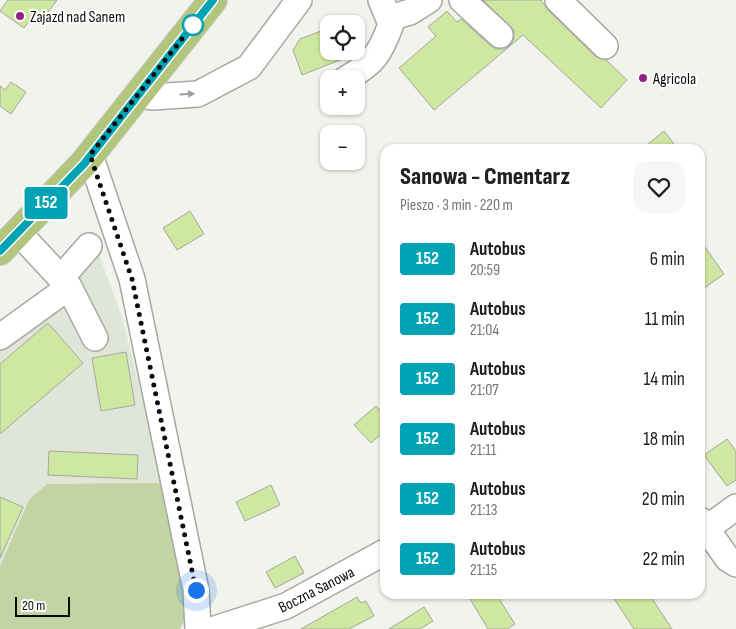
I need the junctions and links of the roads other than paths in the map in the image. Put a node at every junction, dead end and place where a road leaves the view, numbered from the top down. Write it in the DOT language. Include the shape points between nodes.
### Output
graph roads {
  1 [pos="213,0"];
  2 [pos="299,0"];
  3 [pos="429,0"];
  4 [pos="462,0"];
  5 [pos="558,0"];
  6 [pos="385,9"];
  7 [pos="500,35"];
  8 [pos="605,46"];
  9 [pos="361,70"];
  10 [pos="139,95"];
  11 [pos="90,155"];
  12 [pos="9,241"];
  13 [pos="90,246"];
  14 [pos="65,282"];
  15 [pos="0,337"];
  16 [pos="95,338"];
  17 [pos="736,508"];
  18 [pos="705,524"];
  19 [pos="705,528"];
  20 [pos="380,555"];
  21 [pos="736,564"];
  22 [pos="198,629"];
  23 [pos="215,629"];
  1 -- 10 [label="main road"];
  10 -- 2 [label="street, one-way" via="198,94 249,67"];
  3 -- 6 [label="street" via="410,12"];
  4 -- 7 [label="street"];
  5 -- 8 [label="street"];
  6 -- 9 [label="street" via="391,24 383,48"];
  10 -- 11 [label="main road"];
  11 -- 12 [label="main road"];
  11 -- 22 [label="street" via="132,279 196,590"];
  12 -- 14 [label="street"];
  13 -- 14 [label="street"];
  14 -- 15 [label="street"];
  14 -- 16 [label="street"];
  17 -- 18 [label="street"];
  19 -- 21 [label="street" via="728,559"];
  20 -- 23 [label="street, Boczna Sanowa" via="286,606"];
}
